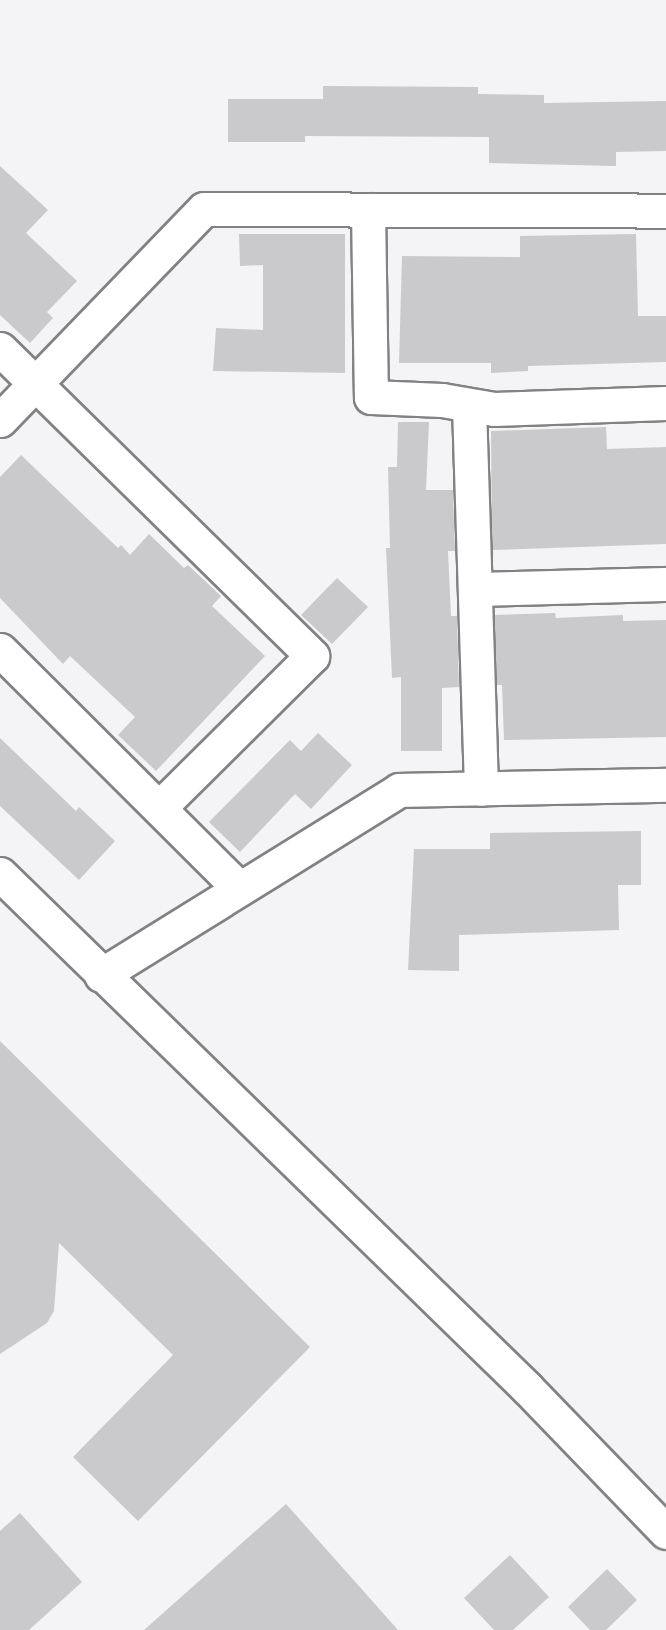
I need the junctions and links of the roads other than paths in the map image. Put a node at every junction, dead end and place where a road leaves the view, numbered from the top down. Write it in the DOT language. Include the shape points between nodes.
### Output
graph roads {
  1 [pos="368,210"];
  2 [pos="666,211"];
  3 [pos="0,349"];
  4 [pos="35,384"];
  5 [pos="666,403"];
  6 [pos="469,406"];
  7 [pos="0,420"];
  8 [pos="666,584"];
  9 [pos="475,589"];
  10 [pos="0,650"];
  11 [pos="666,785"];
  12 [pos="481,789"];
  13 [pos="160,807"];
  14 [pos="0,874"];
  15 [pos="239,888"];
  16 [pos="101,975"];
  17 [pos="666,1532"];
  1 -- 2 [label="street"];
  1 -- 4 [label="street" via="204,209"];
  1 -- 6 [label="street" via="371,397 442,400"];
  3 -- 4 [label="street"];
  4 -- 7 [label="street"];
  4 -- 13 [label="street" via="312,656"];
  5 -- 6 [label="street"];
  6 -- 9 [label="street"];
  8 -- 9 [label="street"];
  9 -- 12 [label="street"];
  10 -- 13 [label="street"];
  11 -- 12 [label="street"];
  12 -- 15 [label="street" via="399,790"];
  13 -- 15 [label="street"];
  14 -- 16 [label="street"];
  15 -- 16 [label="street"];
  16 -- 17 [label="street" via="527,1388"];
}
